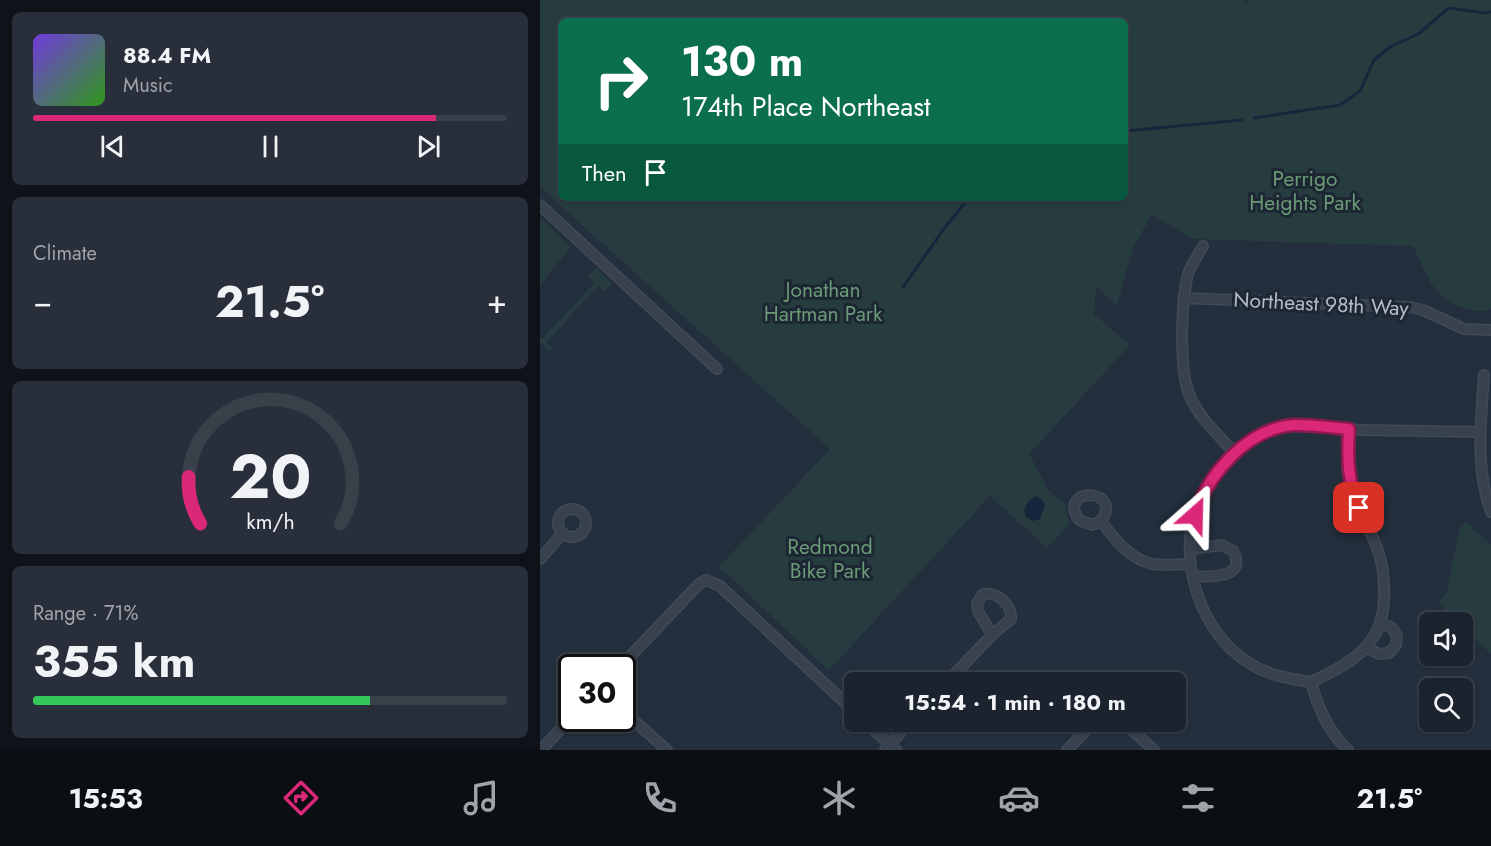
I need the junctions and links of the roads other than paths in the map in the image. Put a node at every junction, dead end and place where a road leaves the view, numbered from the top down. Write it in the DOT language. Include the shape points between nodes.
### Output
graph roads {
  1 [pos="540,205"];
  2 [pos="1203,246"];
  3 [pos="1183,298"];
  4 [pos="1491,330"];
  5 [pos="717,369"];
  6 [pos="1484,375"];
  7 [pos="1349,429"];
  8 [pos="1480,432"];
  9 [pos="1234,452"];
  10 [pos="1491,512"];
  11 [pos="1101,521"];
  12 [pos="563,533"];
  13 [pos="1190,549"];
  14 [pos="540,558"];
  15 [pos="1190,564"];
  16 [pos="1193,577"];
  17 [pos="1382,623"];
  18 [pos="992,635"];
  19 [pos="1366,647"];
  20 [pos="632,654"];
  21 [pos="957,672"];
  22 [pos="1311,682"];
  23 [pos="844,702"];
  24 [pos="636,722"];
  25 [pos="558,732"];
  26 [pos="876,732"];
  27 [pos="903,732"];
  28 [pos="1084,732"];
  29 [pos="1134,732"];
  30 [pos="891,748"];
  31 [pos="541,750"];
  32 [pos="667,750"];
  33 [pos="1067,750"];
  34 [pos="1154,750"];
  35 [pos="1348,750"];
  1 -- 5 [label="street"];
  2 -- 3 [label="street" via="1189,272"];
  3 -- 4 [label="street, Northeast 98th Way" via="1409,307 1464,329"];
  3 -- 9 [label="street" via="1183,358 1189,393 1206,422"];
  6 -- 8 [label="street"];
  7 -- 8 [label="street"];
  7 -- 9 [label="street" via="1292,425 1263,434"];
  7 -- 17 [label="street" via="1350,487 1377,549 1384,576"];
  8 -- 10 [label="street" via="1482,485"];
  9 -- 13 [label="street" via="1199,503 1191,528"];
  11 -- 15 [label="street" via="1139,559 1152,564"];
  12 -- 14 [label="street"];
  13 -- 15 [label="street"];
  13 -- 16 [label="street" via="1222,545 1237,558 1227,575"];
  15 -- 16 [label="street"];
  16 -- 22 [label="street" via="1206,616 1230,648 1268,673"];
  17 -- 19 [label="street"];
  17 -- 19 [label="street" via="1392,628 1397,636 1396,645 1389,653 1379,654"];
  18 -- 18 [label="street" via="1009,621 1011,614 990,592 980,597 977,607"];
  18 -- 21 [label="street"];
  19 -- 22 [label="street" via="1346,665"];
  20 -- 23 [label="street" via="706,580 719,585"];
  22 -- 35 [label="street" via="1321,714"];
  24 -- 32 [label="street"];
  25 -- 31 [label="street"];
  26 -- 30 [label="street"];
  27 -- 30 [label="street"];
  28 -- 33 [label="street"];
  29 -- 34 [label="street"];
}
